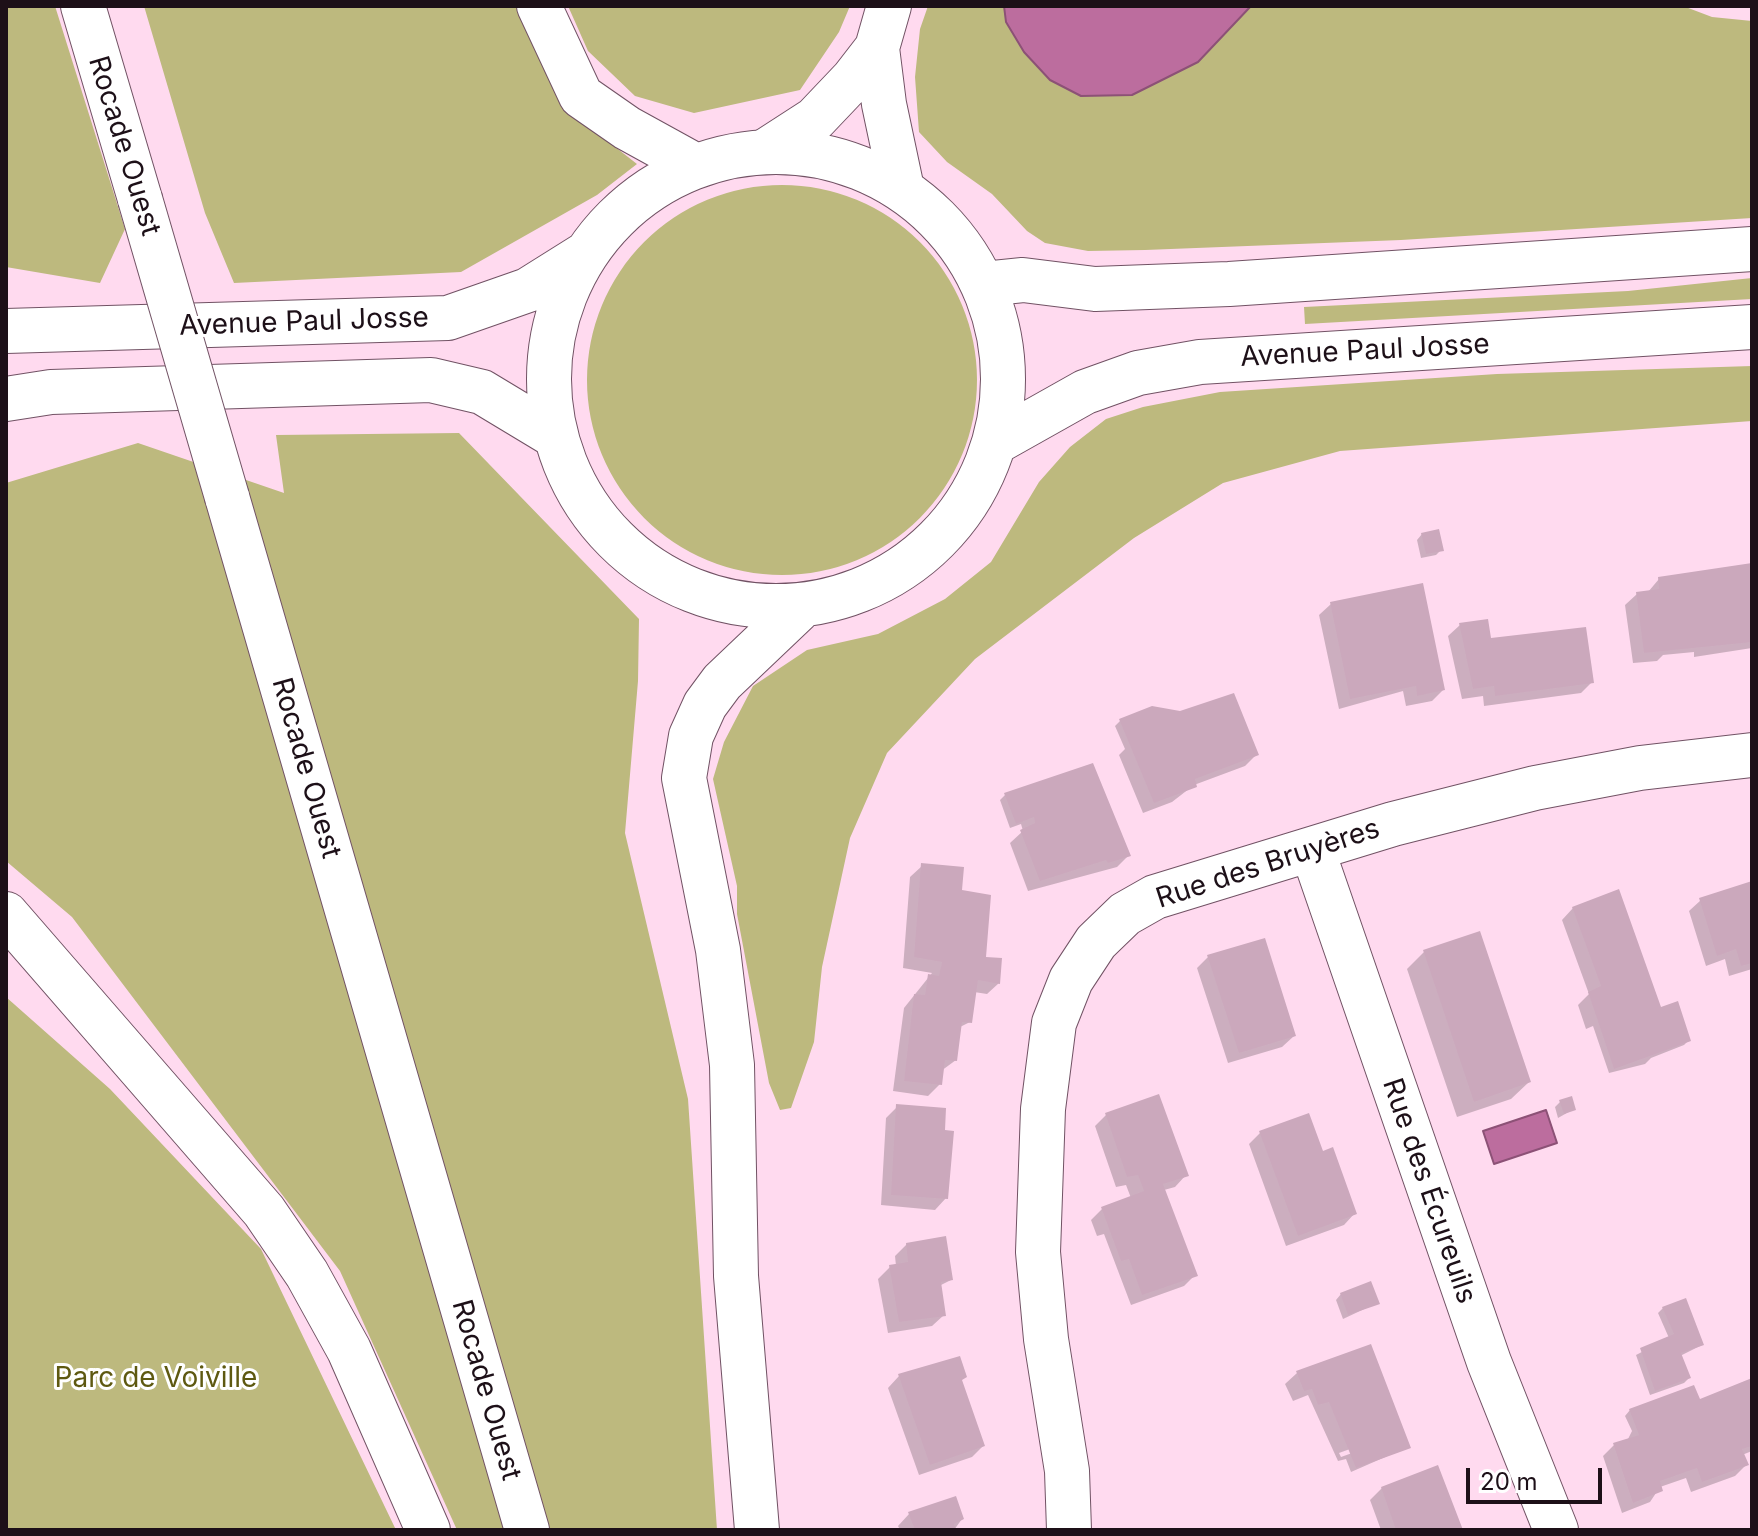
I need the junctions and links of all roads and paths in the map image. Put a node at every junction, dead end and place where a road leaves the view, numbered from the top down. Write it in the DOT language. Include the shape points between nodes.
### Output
graph roads {
  1 [pos="83,6"];
  2 [pos="539,6"];
  3 [pos="889,6"];
  4 [pos="877,48"];
  5 [pos="764,152"];
  6 [pos="696,166"];
  7 [pos="902,189"];
  8 [pos="1752,249"];
  9 [pos="587,253"];
  10 [pos="984,284"];
  11 [pos="1752,327"];
  12 [pos="6,331"];
  13 [pos="6,399"];
  14 [pos="555,436"];
  15 [pos="996,442"];
  16 [pos="803,605"];
  17 [pos="1752,755"];
  18 [pos="1312,849"];
  19 [pos="6,914"];
  20 [pos="1070,1526"];
  21 [pos="428,1530"];
  22 [pos="527,1530"];
  23 [pos="757,1530"];
  24 [pos="1556,1530"];
  1 -- 22 [label="main road, Rocade Ouest, bridge"];
  2 -- 6 [label="main road" via="581,96"];
  3 -- 4 [label="main road"];
  4 -- 5 [label="main road" via="815,119"];
  4 -- 7 [label="main road"];
  5 -- 6 [label="main road"];
  5 -- 7 [label="main road" via="836,159"];
  6 -- 9 [label="main road" via="634,201"];
  7 -- 10 [label="main road" via="949,231"];
  8 -- 10 [label="main road" via="1229,284 1095,289 1023,280"];
  9 -- 12 [label="main road, Avenue Paul Josse" via="528,290 448,318"];
  9 -- 14 [label="main road" via="560,311 549,360"];
  10 -- 15 [label="main road" via="1004,362"];
  11 -- 15 [label="main road, Avenue Paul Josse" via="1200,362 1138,373 1085,392"];
  13 -- 14 [label="main road" via="51,392 431,380 482,392"];
  14 -- 16 [label="main road" via="572,480 597,519 629,553 710,597 756,605"];
  15 -- 16 [label="main road" via="968,503 923,552 867,588"];
  16 -- 23 [label="main road" via="705,705 691,736 684,778 718,950 732,1065 736,1276"];
  17 -- 18 [label="main road, Rue des Bruyères" via="1535,788"];
  18 -- 20 [label="main road, Rue des Bruyères" via="1155,897 1125,914 1096,942 1054,1023 1043,1109 1038,1252"];
  18 -- 24 [label="main road, Rue des Écureuils" via="1489,1362"];
  19 -- 21 [label="main road" via="264,1211 299,1261 349,1350"];
}
